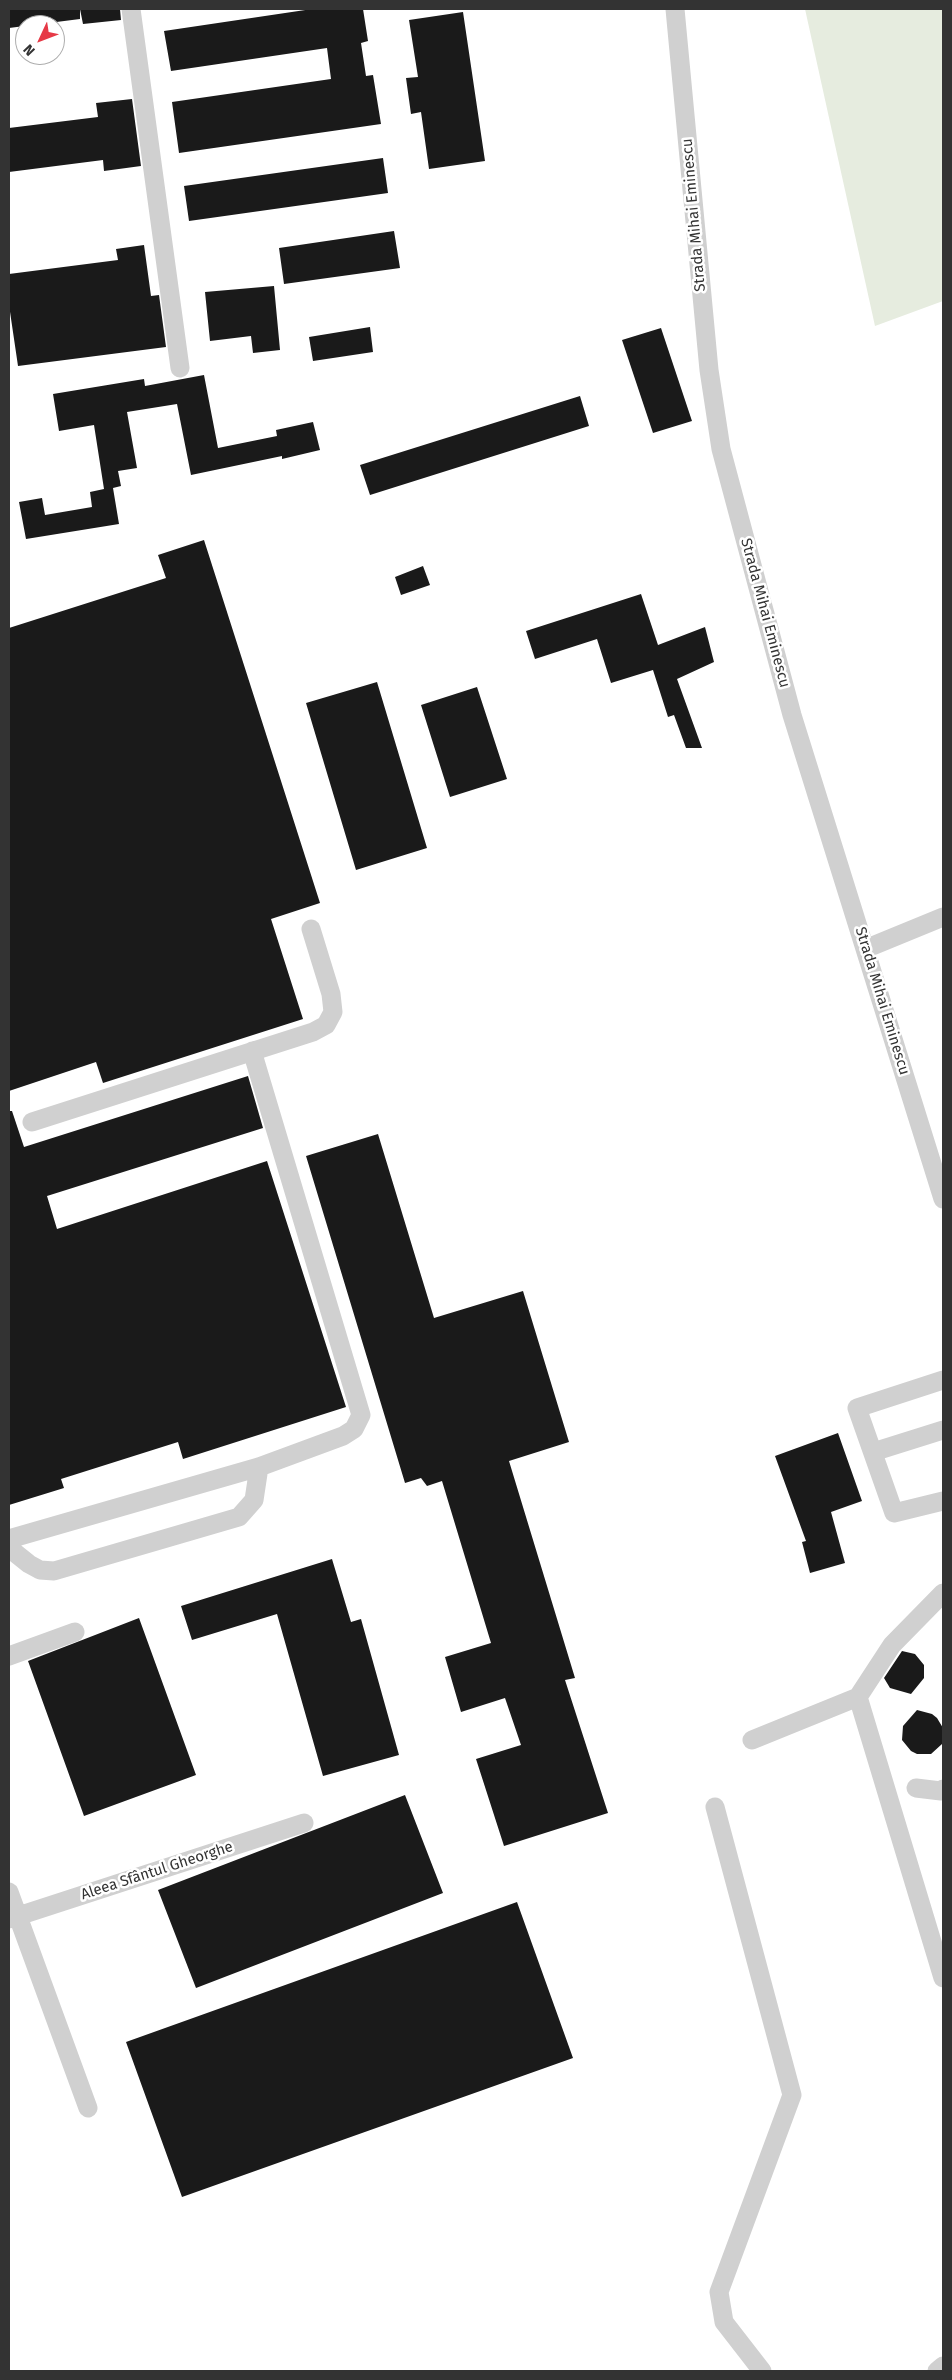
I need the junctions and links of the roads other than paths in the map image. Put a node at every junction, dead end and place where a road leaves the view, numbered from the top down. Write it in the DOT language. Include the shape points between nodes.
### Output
graph roads {
  1 [pos="131,9"];
  2 [pos="675,9"];
  3 [pos="180,368"];
  4 [pos="943,917"];
  5 [pos="311,929"];
  6 [pos="865,949"];
  7 [pos="252,1052"];
  8 [pos="32,1122"];
  9 [pos="943,1199"];
  10 [pos="943,1380"];
  11 [pos="943,1430"];
  12 [pos="873,1452"];
  13 [pos="258,1467"];
  14 [pos="943,1501"];
  15 [pos="9,1540"];
  16 [pos="9,1548"];
  17 [pos="943,1593"];
  18 [pos="75,1632"];
  19 [pos="9,1656"];
  20 [pos="858,1697"];
  21 [pos="752,1740"];
  22 [pos="916,1788"];
  23 [pos="943,1789"];
  24 [pos="715,1807"];
  25 [pos="304,1822"];
  26 [pos="9,1892"];
  27 [pos="13,1918"];
  28 [pos="943,1978"];
  29 [pos="88,2108"];
  30 [pos="943,2366"];
  31 [pos="762,2371"];
  32 [pos="937,2371"];
  1 -- 3 [label="street"];
  2 -- 6 [label="street, Strada Mihai Eminescu" via="709,370 721,449 792,715"];
  4 -- 6 [label="street"];
  5 -- 7 [label="street" via="331,994 333,1012 326,1025 314,1032"];
  6 -- 9 [label="street, Strada Mihai Eminescu"];
  7 -- 8 [label="street"];
  7 -- 13 [label="street" via="361,1415 354,1429 343,1436"];
  10 -- 12 [label="street" via="857,1408"];
  11 -- 12 [label="street"];
  12 -- 14 [label="street" via="894,1513"];
  13 -- 15 [label="street"];
  13 -- 16 [label="street" via="254,1500 239,1517 54,1571 34,1567"];
  17 -- 20 [label="street" via="892,1645"];
  18 -- 19 [label="street"];
  20 -- 21 [label="street"];
  20 -- 28 [label="street"];
  22 -- 23 [label="street"];
  24 -- 31 [label="street" via="792,2095 719,2292 724,2322"];
  25 -- 27 [label="street, Aleea Sfântul Gheorghe"];
  26 -- 27 [label="street"];
  27 -- 29 [label="street"];
  30 -- 32 [label="street"];
}
